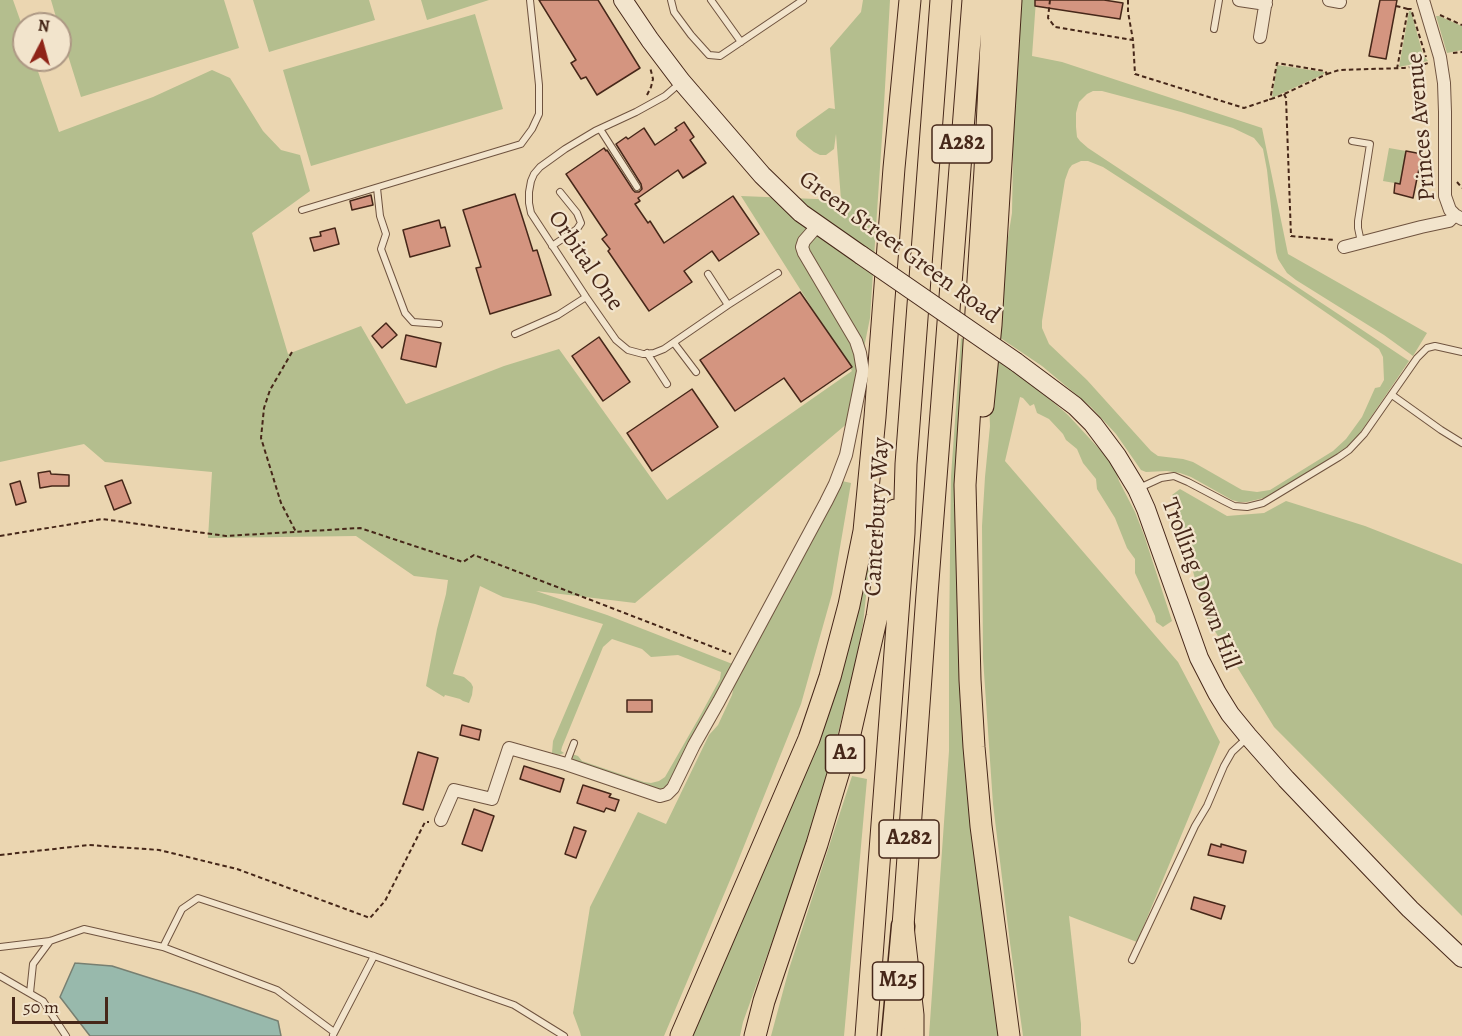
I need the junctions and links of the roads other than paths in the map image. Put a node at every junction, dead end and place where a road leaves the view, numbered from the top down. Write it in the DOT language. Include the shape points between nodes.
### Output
graph roads {
  1 [pos="530,0"];
  2 [pos="623,0"];
  3 [pos="671,0"];
  4 [pos="711,0"];
  5 [pos="803,0"];
  6 [pos="910,0"];
  7 [pos="941,0"];
  8 [pos="973,0"];
  9 [pos="993,0"];
  10 [pos="1011,0"];
  11 [pos="1219,0"];
  12 [pos="1239,0"];
  13 [pos="1422,0"];
  14 [pos="1266,2"];
  15 [pos="1214,29"];
  16 [pos="1260,37"];
  17 [pos="741,42"];
  18 [pos="681,81"];
  19 [pos="600,129"];
  20 [pos="1352,141"];
  21 [pos="637,187"];
  22 [pos="377,188"];
  23 [pos="560,192"];
  24 [pos="302,210"];
  25 [pos="1458,217"];
  26 [pos="818,225"];
  27 [pos="1361,242"];
  28 [pos="1342,243"];
  29 [pos="552,246"];
  30 [pos="778,273"];
  31 [pos="708,274"];
  32 [pos="586,297"];
  33 [pos="728,305"];
  34 [pos="439,324"];
  35 [pos="515,334"];
  36 [pos="674,343"];
  37 [pos="1462,352"];
  38 [pos="647,353"];
  39 [pos="1016,362"];
  40 [pos="696,372"];
  41 [pos="667,384"];
  42 [pos="1392,394"];
  43 [pos="1462,442"];
  44 [pos="906,464"];
  45 [pos="1137,489"];
  46 [pos="968,569"];
  47 [pos="1248,736"];
  48 [pos="574,743"];
  49 [pos="566,764"];
  50 [pos="441,820"];
  51 [pos="903,926"];
  52 [pos="50,941"];
  53 [pos="0,947"];
  54 [pos="163,947"];
  55 [pos="374,956"];
  56 [pos="1462,958"];
  57 [pos="1132,960"];
  58 [pos="0,976"];
  59 [pos="30,993"];
  60 [pos="333,1034"];
  61 [pos="66,1036"];
  62 [pos="564,1036"];
  63 [pos="681,1036"];
  64 [pos="755,1036"];
  65 [pos="866,1036"];
  66 [pos="893,1036"];
  67 [pos="913,1036"];
  68 [pos="1010,1036"];
  1 -- 22 [label="lane" via="539,114 521,144"];
  2 -- 18 [label="main road, Green Street Green Road"];
  3 -- 17 [label="lane" via="674,12 709,55 720,56"];
  4 -- 17 [label="lane"];
  5 -- 17 [label="lane"];
  6 -- 63 [label="highway" via="864,531 847,614 809,739"];
  7 -- 44 [label="highway, Canterbury Way / A282"];
  8 -- 51 [label="highway, A282"];
  9 -- 46 [label="highway" via="965,485"];
  10 -- 46 [label="highway" via="991,325"];
  11 -- 15 [label="lane"];
  12 -- 14 [label="street"];
  13 -- 25 [label="street, Princes Avenue" via="1444,83 1445,196"];
  14 -- 16 [label="street"];
  18 -- 19 [label="lane, Orbital One" via="665,96"];
  18 -- 26 [label="main road, Green Street Green Road" via="762,175"];
  19 -- 21 [label="lane"];
  19 -- 29 [label="lane, Orbital One" via="540,167 531,181 531,213"];
  20 -- 27 [label="lane" via="1370,144 1358,221"];
  22 -- 24 [label="lane"];
  22 -- 34 [label="lane" via="386,234 381,249 405,314 413,322"];
  23 -- 29 [label="lane" via="581,223"];
  25 -- 27 [label="street"];
  26 -- 39 [label="main road, Green Street Green Road, bridge"];
  26 -- 49 [label="street" via="802,247 856,341 863,371 846,455 835,484 671,790 666,795 654,795"];
  27 -- 28 [label="street"];
  29 -- 32 [label="lane, Orbital One"];
  30 -- 33 [label="lane"];
  31 -- 33 [label="lane"];
  32 -- 35 [label="lane" via="558,315"];
  32 -- 38 [label="lane, Orbital One" via="621,345"];
  33 -- 36 [label="lane"];
  36 -- 38 [label="lane"];
  36 -- 40 [label="lane"];
  37 -- 42 [label="lane" via="1426,348"];
  38 -- 41 [label="lane"];
  39 -- 45 [label="main road, Trolling Down Hill" via="1067,399 1093,424"];
  42 -- 43 [label="lane"];
  42 -- 45 [label="lane" via="1346,452 1260,504 1237,506 1174,476"];
  44 -- 64 [label="highway, A2" via="849,738"];
  44 -- 65 [label="highway, Canterbury Way / A282"];
  45 -- 47 [label="main road, Trolling Down Hill" via="1199,658 1230,714"];
  46 -- 68 [label="highway" via="972,709 981,826"];
  47 -- 56 [label="main road, Trolling Down Hill" via="1386,884"];
  47 -- 57 [label="lane" via="1224,766"];
  48 -- 49 [label="lane"];
  49 -- 50 [label="street" via="509,748 492,799 454,790"];
  51 -- 66 [label="highway, M25"];
  51 -- 67 [label="highway"];
  52 -- 53 [label="lane"];
  52 -- 54 [label="lane" via="84,928"];
  52 -- 59 [label="lane" via="33,964"];
  54 -- 55 [label="lane" via="182,909 198,898"];
  54 -- 60 [label="lane" via="277,990"];
  55 -- 60 [label="lane"];
  55 -- 62 [label="lane" via="514,1005"];
  58 -- 59 [label="lane"];
  59 -- 61 [label="lane" via="43,1001"];
}
